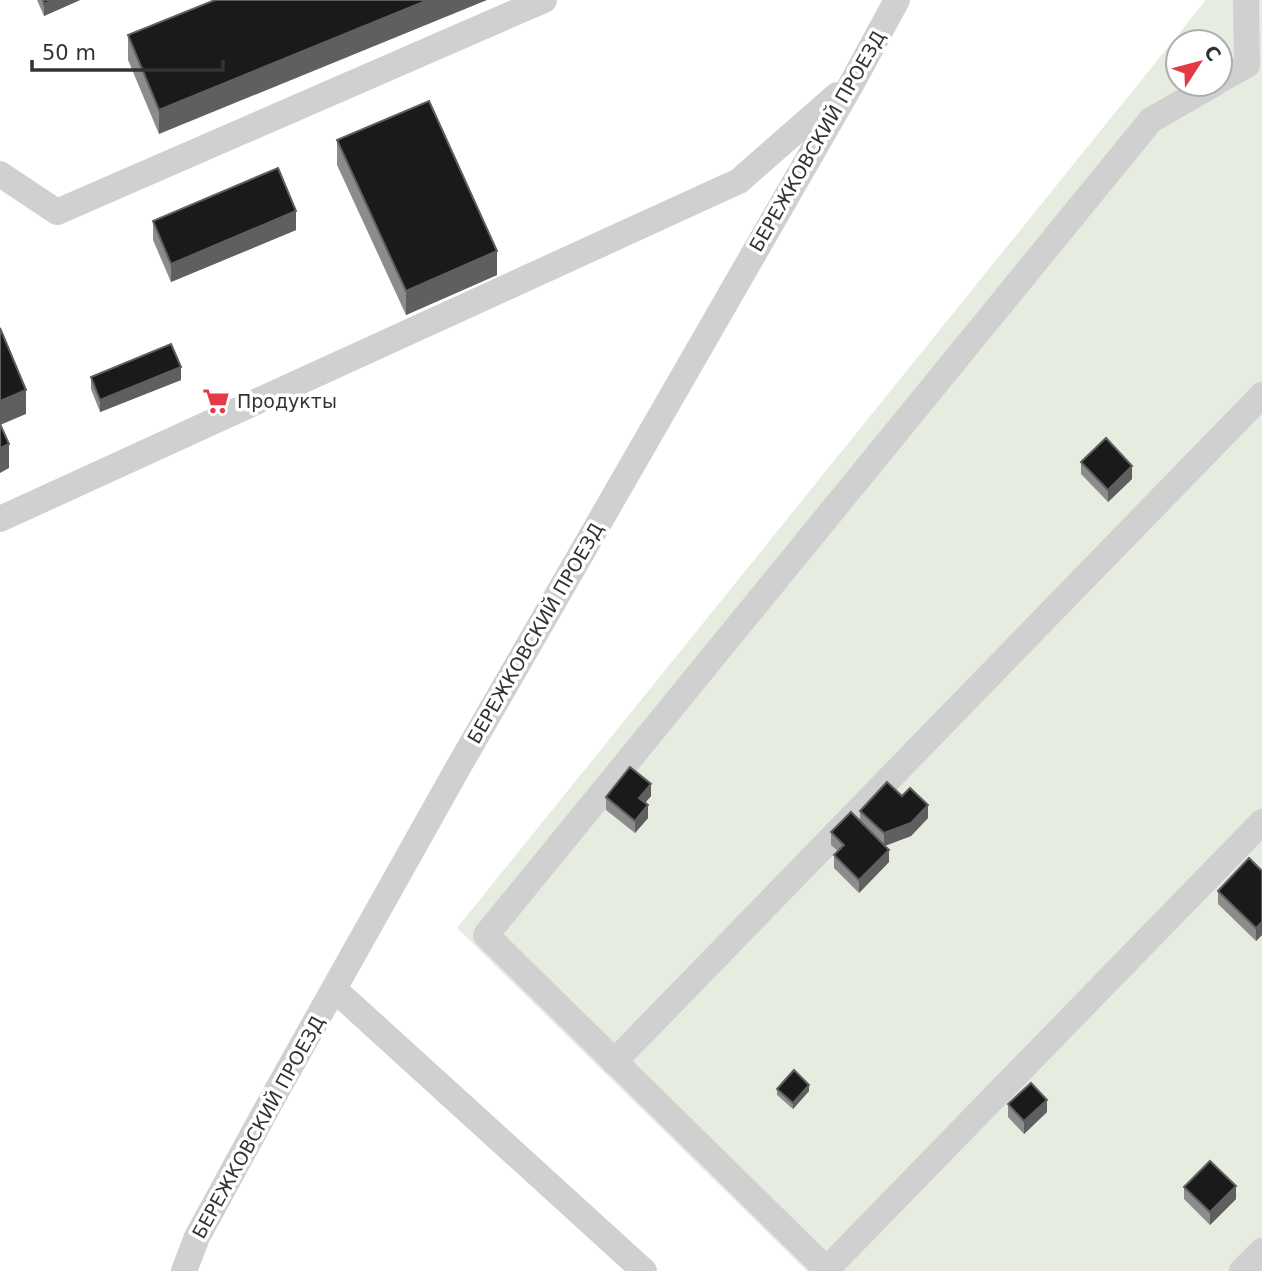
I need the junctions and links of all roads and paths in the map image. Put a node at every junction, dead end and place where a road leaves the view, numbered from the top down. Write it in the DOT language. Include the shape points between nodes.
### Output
graph roads {
  1 [pos="544,0"];
  2 [pos="1246,0"];
  3 [pos="890,2"];
  4 [pos="1262,16"];
  5 [pos="1234,72"];
  6 [pos="852,83"];
  7 [pos="1190,98"];
  8 [pos="0,174"];
  9 [pos="1262,395"];
  10 [pos="0,519"];
  11 [pos="1262,822"];
  12 [pos="334,989"];
  13 [pos="614,1062"];
  14 [pos="1262,1251"];
  15 [pos="827,1270"];
  16 [pos="184,1271"];
  17 [pos="644,1271"];
  18 [pos="1242,1271"];
  1 -- 8 [label="street" via="57,212"];
  2 -- 4 [label="street"];
  2 -- 5 [label="street" via="1247,65"];
  3 -- 6 [label="street, БЕРЕЖКОВСКИЙ ПРОЕЗД"];
  6 -- 10 [label="street" via="739,181"];
  6 -- 12 [label="street, БЕРЕЖКОВСКИЙ ПРОЕЗД"];
  7 -- 13 [label="street" via="1151,120 486,935"];
  9 -- 13 [label="street"];
  11 -- 15 [label="street"];
  12 -- 16 [label="street, БЕРЕЖКОВСКИЙ ПРОЕЗД" via="197,1237"];
  12 -- 17 [label="street"];
  13 -- 15 [label="street"];
  14 -- 18 [label="street"];
}
